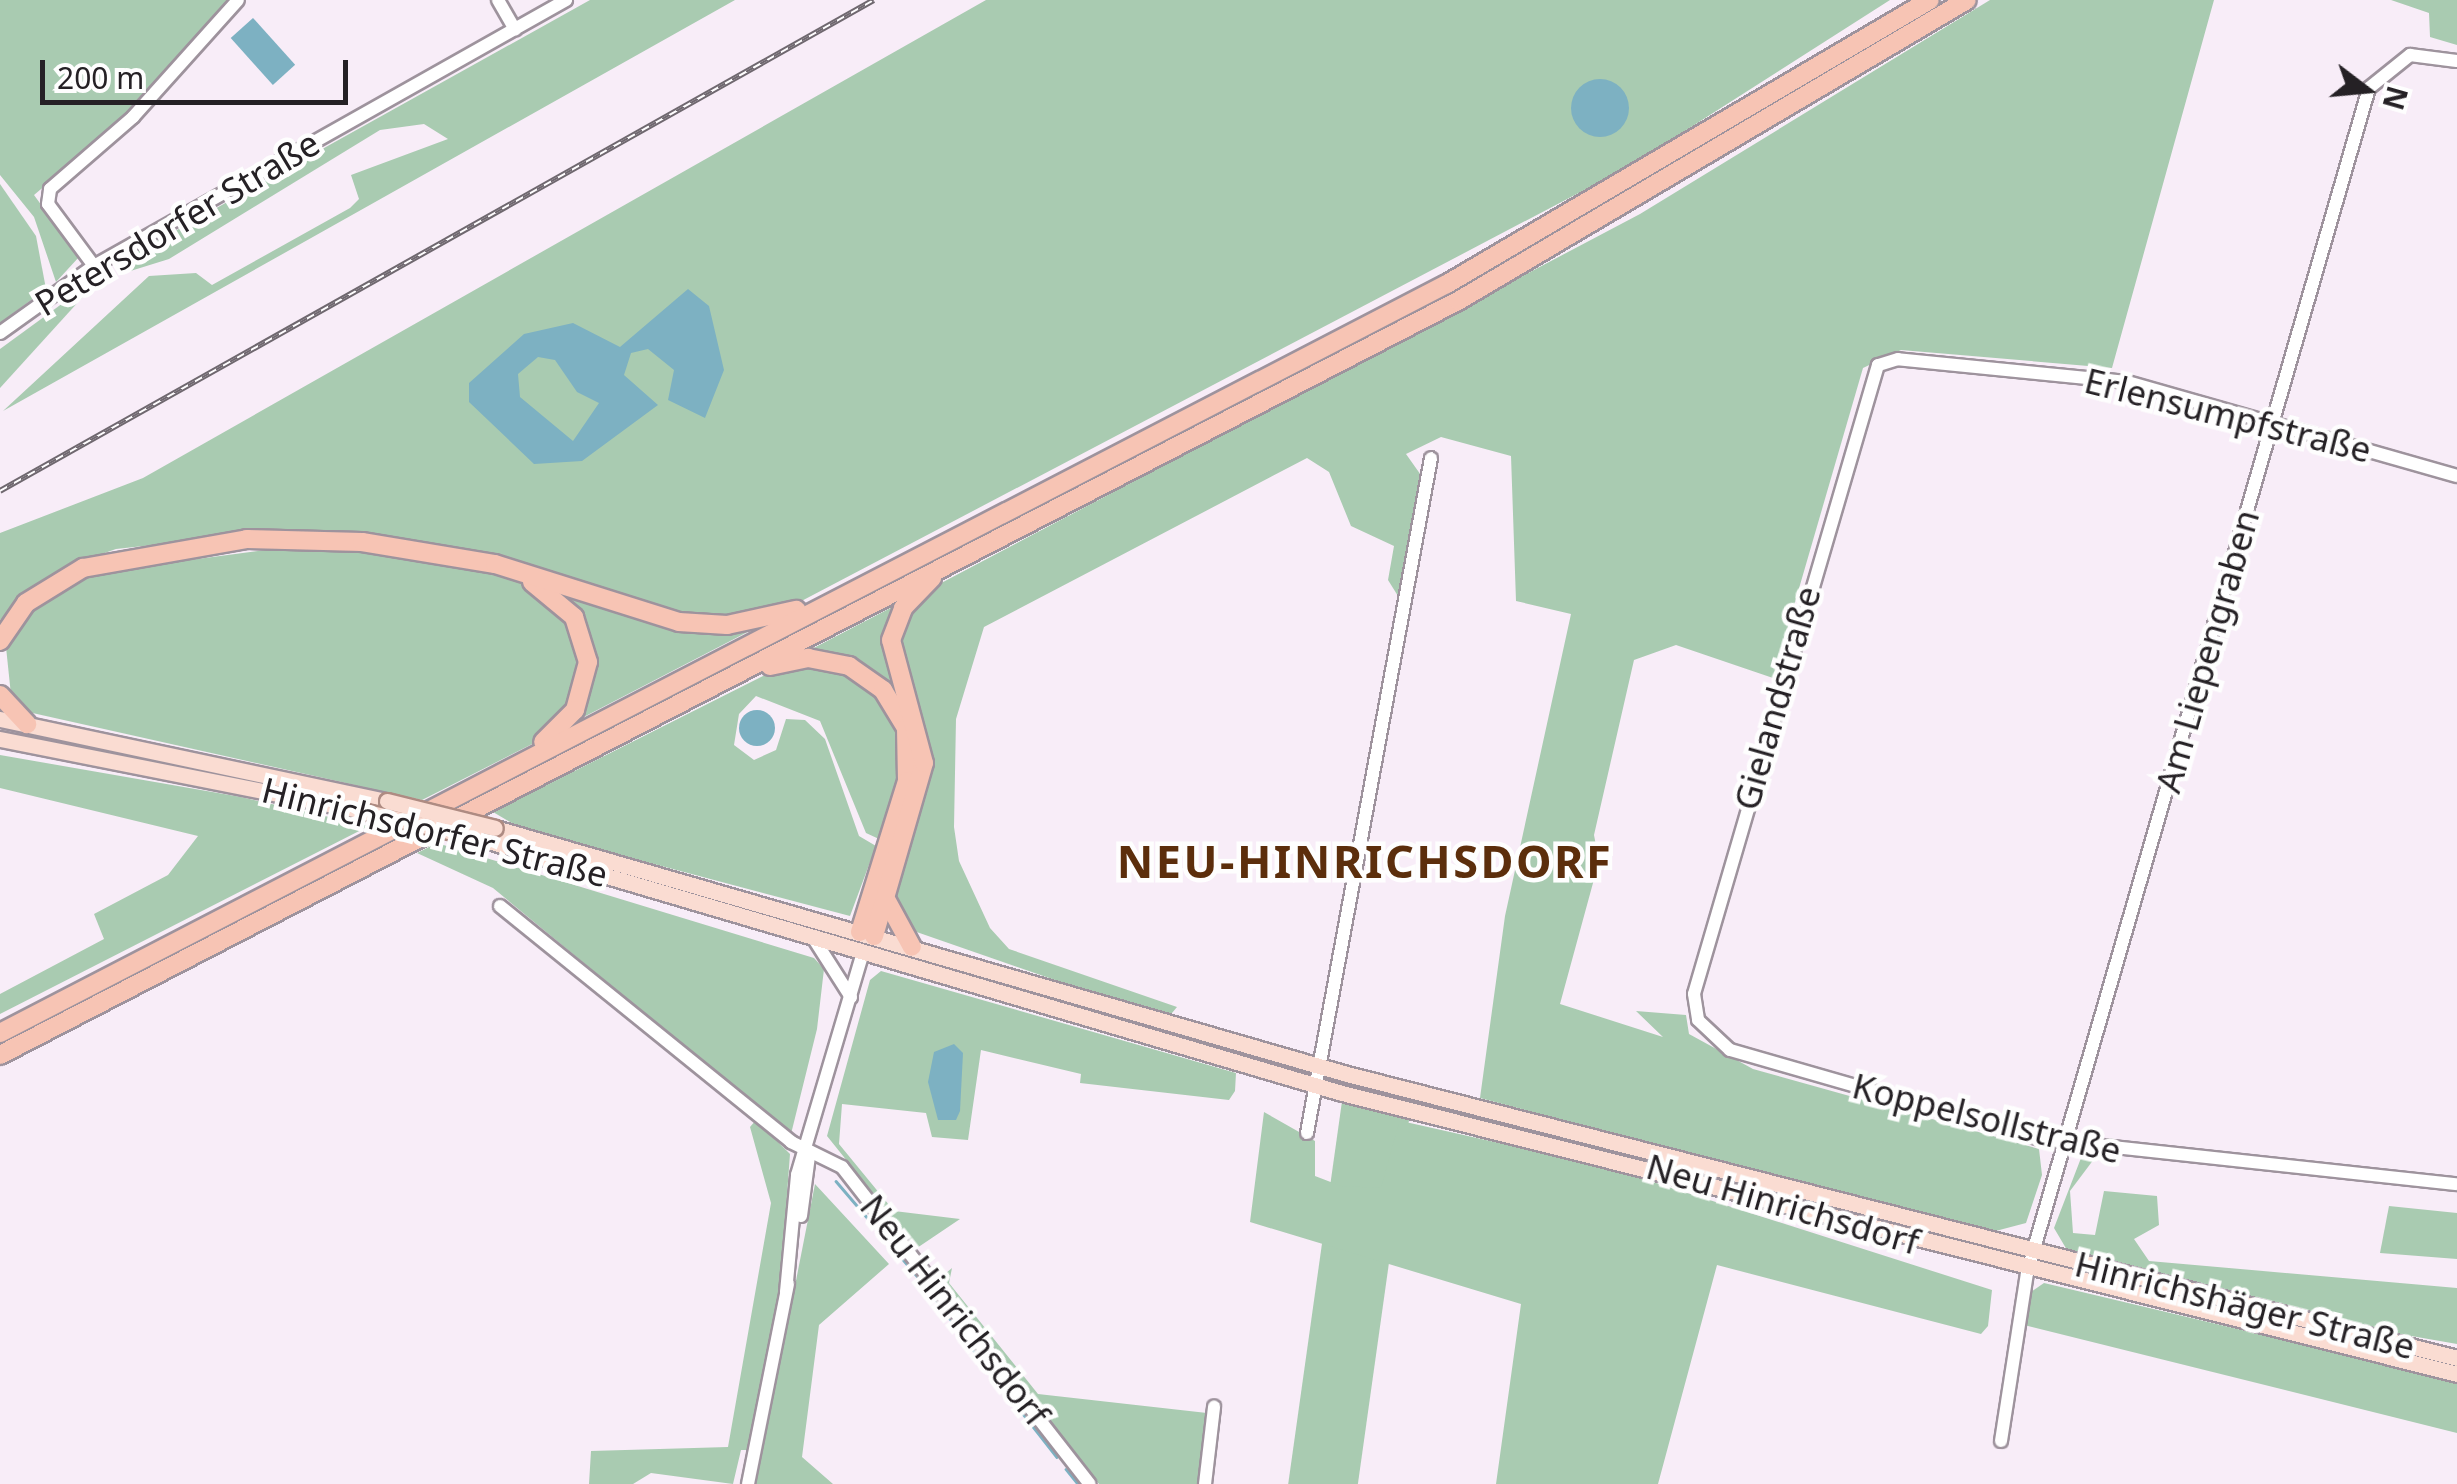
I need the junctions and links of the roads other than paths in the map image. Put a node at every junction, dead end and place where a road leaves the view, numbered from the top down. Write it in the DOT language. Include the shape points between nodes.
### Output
graph roads {
  1 [pos="238,0"];
  2 [pos="498,0"];
  3 [pos="566,0"];
  4 [pos="1930,0"];
  5 [pos="1967,0"];
  6 [pos="514,29"];
  7 [pos="2457,61"];
  8 [pos="94,266"];
  9 [pos="0,332"];
  10 [pos="1878,365"];
  11 [pos="2272,423"];
  12 [pos="1431,458"];
  13 [pos="2457,476"];
  14 [pos="475,561"];
  15 [pos="942,567"];
  16 [pos="849,593"];
  17 [pos="0,641"];
  18 [pos="722,681"];
  19 [pos="0,695"];
  20 [pos="0,718"];
  21 [pos="28,724"];
  22 [pos="0,739"];
  23 [pos="497,775"];
  24 [pos="887,891"];
  25 [pos="500,906"];
  26 [pos="867,934"];
  27 [pos="812,937"];
  28 [pos="912,947"];
  29 [pos="863,952"];
  30 [pos="850,997"];
  31 [pos="0,1033"];
  32 [pos="1706,1033"];
  33 [pos="0,1055"];
  34 [pos="1319,1066"];
  35 [pos="1343,1073"];
  36 [pos="1299,1080"];
  37 [pos="1316,1086"];
  38 [pos="1307,1133"];
  39 [pos="2065,1145"];
  40 [pos="809,1149"];
  41 [pos="2457,1184"];
  42 [pos="2034,1251"];
  43 [pos="2028,1273"];
  44 [pos="2248,1326"];
  45 [pos="2457,1358"];
  46 [pos="2457,1374"];
  47 [pos="1214,1407"];
  48 [pos="2002,1441"];
  49 [pos="748,1484"];
  50 [pos="1090,1484"];
  51 [pos="1205,1484"];
  1 -- 8 [label="street" via="133,118 50,189 48,204"];
  2 -- 6 [label="street"];
  3 -- 6 [label="street, Petersdorfer Straße"];
  4 -- 16 [label="highway" via="1543,232"];
  5 -- 15 [label="highway" via="1570,240"];
  6 -- 8 [label="street, Petersdorfer Straße"];
  7 -- 11 [label="street, Am Liepengraben" via="2394,60 2369,88"];
  8 -- 9 [label="street, Petersdorfer Straße"];
  10 -- 11 [label="street, Erlensumpfstraße" via="1898,358 2105,378"];
  10 -- 32 [label="street, Gielandstraße" via="1696,977"];
  11 -- 13 [label="street, Erlensumpfstraße"];
  11 -- 39 [label="street, Am Liepengraben"];
  12 -- 34 [label="street"];
  14 -- 16 [label="highway" via="706,625 776,616"];
  14 -- 17 [label="highway" via="312,538 180,546 58,581 26,603"];
  14 -- 23 [label="highway" via="558,598 579,626 588,662 568,720"];
  15 -- 18 [label="highway"];
  15 -- 24 [label="highway" via="904,608 892,640 924,763"];
  16 -- 23 [label="highway"];
  18 -- 26 [label="highway" via="822,659 864,674 896,707 909,770"];
  18 -- 33 [label="highway"];
  19 -- 21 [label="highway"];
  20 -- 21 [label="main road, Hinrichsdorfer Straße"];
  21 -- 26 [label="main road, Hinrichsdorfer Straße, bridge" via="495,828"];
  22 -- 27 [label="main road, Hinrichsdorfer Straße, bridge" via="478,838"];
  23 -- 31 [label="highway"];
  24 -- 26 [label="highway"];
  24 -- 28 [label="highway" via="892,922"];
  25 -- 40 [label="street, Neu Hinrichsdorf"];
  26 -- 28 [label="main road, Neu Hinrichsdorf"];
  26 -- 29 [label="main road"];
  27 -- 29 [label="main road, Hinrichsdorfer Straße"];
  27 -- 30 [label="street"];
  28 -- 34 [label="main road, Neu Hinrichsdorf"];
  29 -- 30 [label="street"];
  29 -- 36 [label="main road, Neu Hinrichsdorf"];
  30 -- 40 [label="street"];
  32 -- 39 [label="street, Koppelsollstraße" via="1748,1056"];
  34 -- 35 [label="main road, Neu Hinrichsdorf"];
  34 -- 36 [label="main road"];
  34 -- 37 [label="street"];
  35 -- 37 [label="main road"];
  35 -- 42 [label="main road, Neu Hinrichsdorf"];
  36 -- 37 [label="main road, Neu Hinrichsdorf"];
  37 -- 38 [label="street"];
  37 -- 43 [label="main road, Neu Hinrichsdorf" via="1550,1138"];
  39 -- 41 [label="street, Koppelsollstraße"];
  39 -- 42 [label="street, Am Liepengraben"];
  40 -- 49 [label="street" via="798,1175 786,1292"];
  40 -- 50 [label="street, Neu Hinrichsdorf" via="862,1190"];
  42 -- 43 [label="street, Am Liepengraben"];
  42 -- 45 [label="main road, Hinrichshäger Straße"];
  43 -- 44 [label="main road, Neu Hinrichsdorf"];
  43 -- 48 [label="street, Am Liepengraben"];
  44 -- 46 [label="main road, Hinrichshäger Straße"];
  47 -- 51 [label="street"];
}
